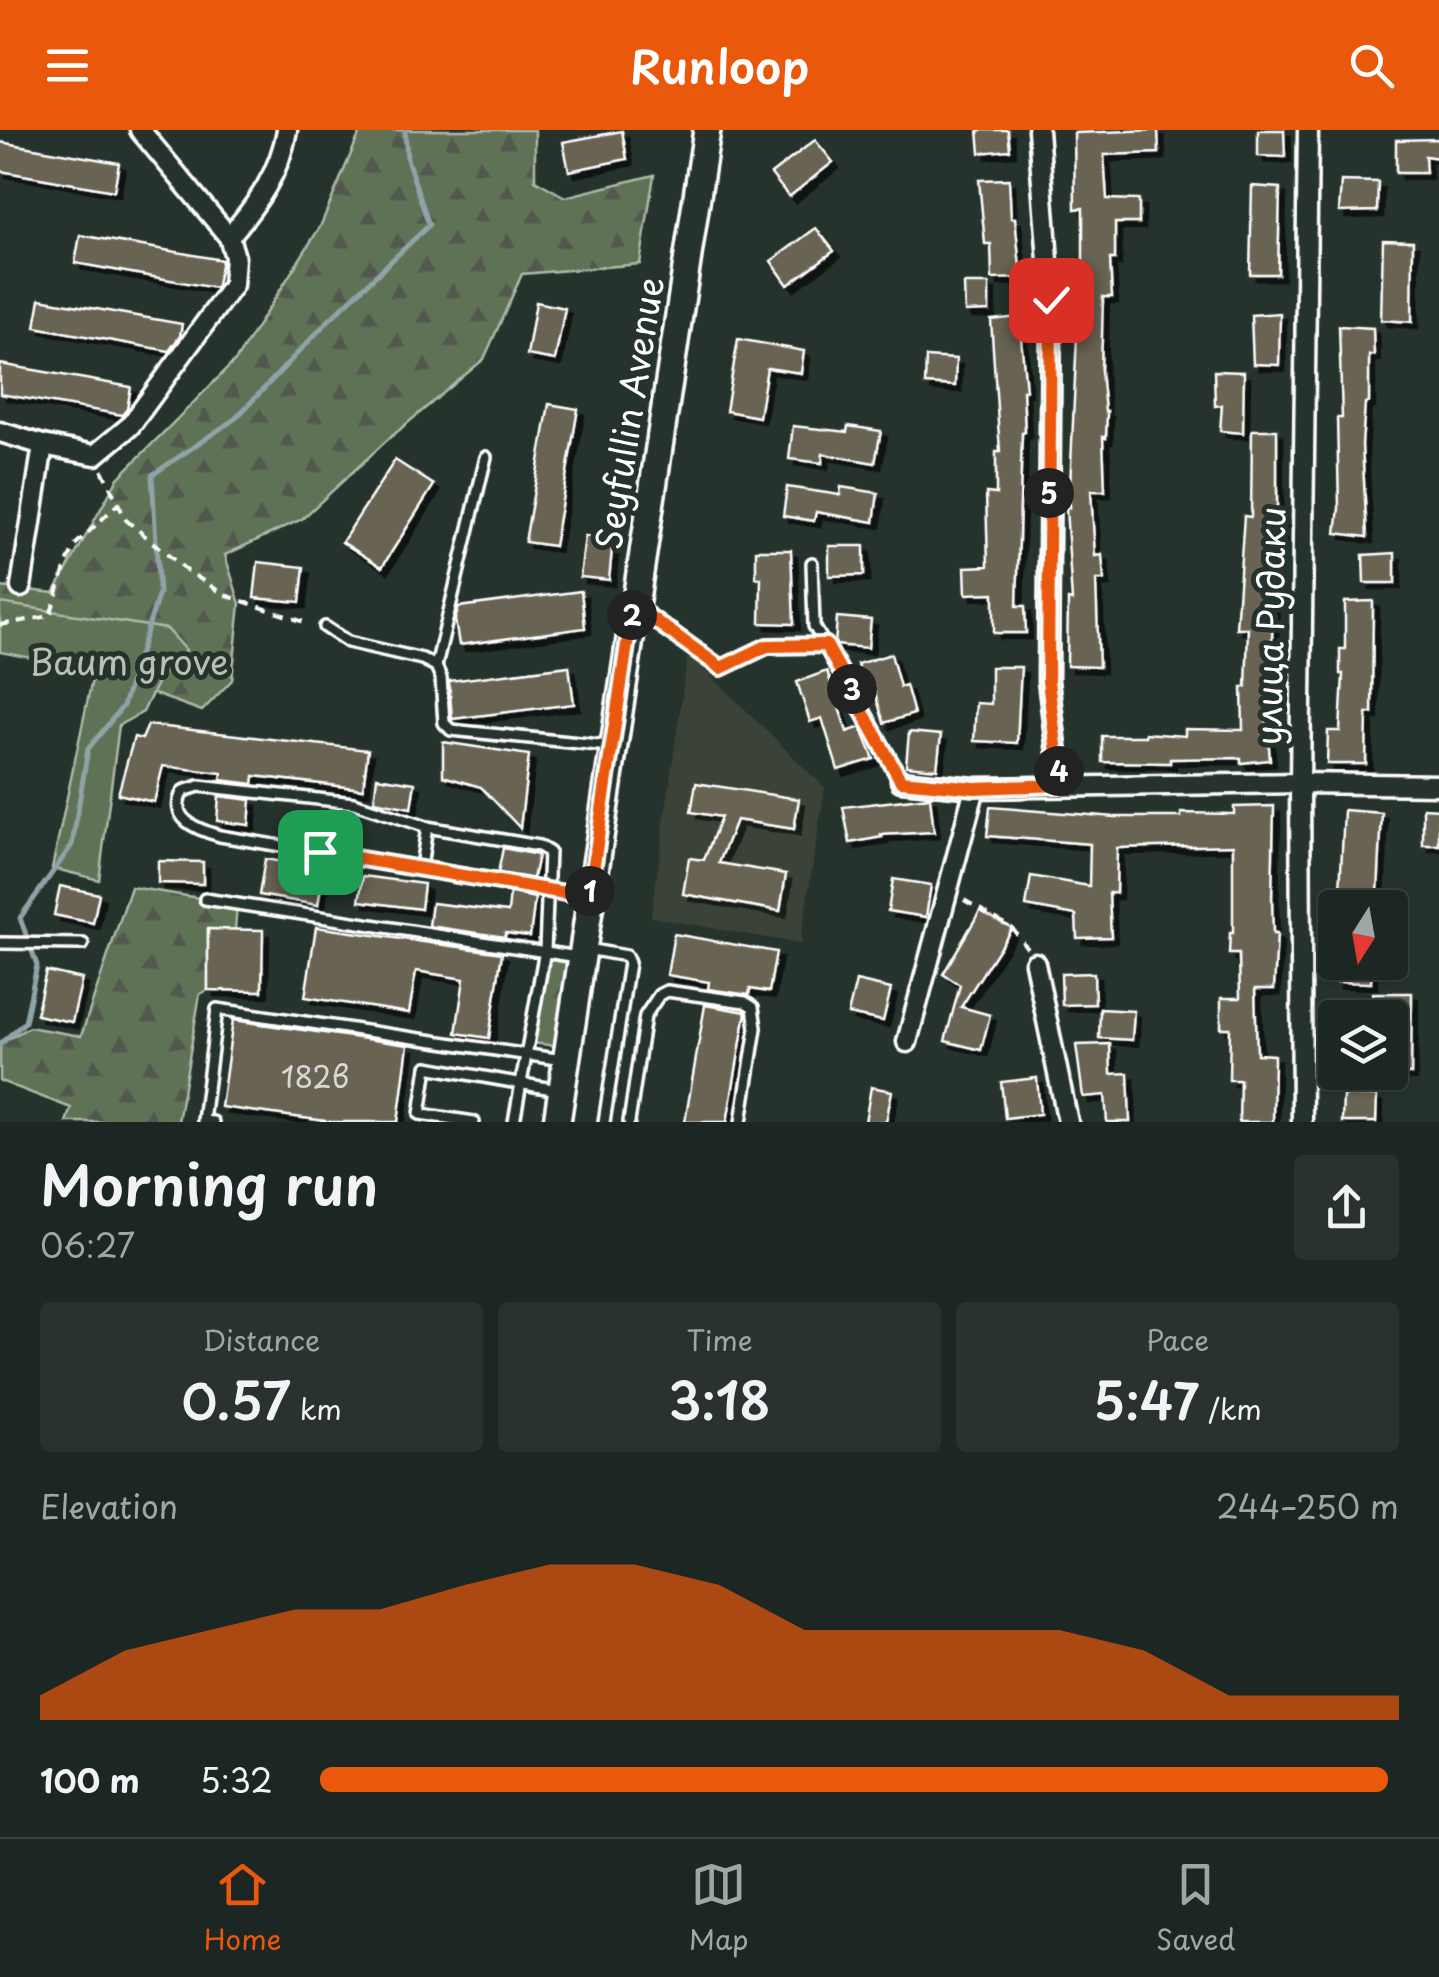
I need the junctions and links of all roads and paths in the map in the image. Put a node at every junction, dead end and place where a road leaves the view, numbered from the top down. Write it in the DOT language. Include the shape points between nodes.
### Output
graph roads {
  1 [pos="140,130"];
  2 [pos="287,130"];
  3 [pos="707,130"];
  4 [pos="1038,130"];
  5 [pos="1308,130"];
  6 [pos="229,237"];
  7 [pos="0,432"];
  8 [pos="43,445"];
  9 [pos="95,455"];
  10 [pos="486,457"];
  11 [pos="119,502"];
  12 [pos="812,563"];
  13 [pos="21,587"];
  14 [pos="633,605"];
  15 [pos="0,626"];
  16 [pos="325,627"];
  17 [pos="826,645"];
  18 [pos="436,666"];
  19 [pos="611,746"];
  20 [pos="901,781"];
  21 [pos="1300,784"];
  22 [pos="1061,785"];
  23 [pos="1439,786"];
  24 [pos="975,788"];
  25 [pos="427,828"];
  26 [pos="421,867"];
  27 [pos="947,891"];
  28 [pos="549,892"];
  29 [pos="589,897"];
  30 [pos="205,899"];
  31 [pos="0,943"];
  32 [pos="84,944"];
  33 [pos="545,950"];
  34 [pos="582,953"];
  35 [pos="1036,963"];
  36 [pos="908,1042"];
  37 [pos="528,1054"];
  38 [pos="565,1060"];
  39 [pos="522,1084"];
  40 [pos="560,1090"];
  41 [pos="418,1118"];
  42 [pos="213,1122"];
  43 [pos="474,1122"];
  44 [pos="514,1122"];
  45 [pos="557,1122"];
  46 [pos="604,1122"];
  47 [pos="629,1122"];
  48 [pos="741,1122"];
  49 [pos="1068,1122"];
  50 [pos="1302,1122"];
  1 -- 6 [label="street"];
  2 -- 6 [label="street" via="273,177"];
  3 -- 14 [label="main road, Seyfullin Avenue"];
  4 -- 22 [label="street" via="1051,300 1048,681"];
  5 -- 21 [label="street, улица Рудаки"];
  6 -- 9 [label="street" via="233,285 130,426"];
  7 -- 8 [label="street"];
  8 -- 9 [label="street"];
  8 -- 13 [label="street"];
  9 -- 11 [label="path"];
  10 -- 18 [label="lane"];
  11 -- 15 [label="path" via="76,544 50,616"];
  11 -- 16 [label="path" via="126,520 224,595"];
  12 -- 17 [label="lane" via="814,626"];
  14 -- 17 [label="path" via="721,668 767,646"];
  14 -- 19 [label="main road, Seyfullin Avenue"];
  16 -- 18 [label="lane" via="348,642"];
  17 -- 20 [label="lane"];
  18 -- 19 [label="lane" via="444,723 451,730"];
  19 -- 29 [label="main road, Seyfullin Avenue"];
  20 -- 24 [label="street"];
  21 -- 22 [label="street"];
  21 -- 23 [label="street"];
  21 -- 50 [label="street, улица Рудаки"];
  22 -- 24 [label="street"];
  24 -- 27 [label="street"];
  25 -- 26 [label="lane"];
  25 -- 26 [label="lane" via="354,803 193,786 178,799 182,818 198,830"];
  25 -- 28 [label="lane" via="543,847 550,855"];
  26 -- 28 [label="lane"];
  27 -- 35 [label="path" via="1012,928"];
  27 -- 36 [label="street"];
  28 -- 29 [label="lane"];
  28 -- 33 [label="lane"];
  29 -- 34 [label="main road, Seyfullin Avenue"];
  30 -- 33 [label="lane"];
  31 -- 32 [label="lane"];
  33 -- 34 [label="lane"];
  33 -- 37 [label="lane"];
  34 -- 38 [label="main road, Seyfullin Avenue"];
  34 -- 46 [label="lane" via="626,956 629,963"];
  35 -- 49 [label="street"];
  37 -- 38 [label="lane"];
  37 -- 39 [label="lane"];
  37 -- 42 [label="lane" via="217,1009 202,1121"];
  38 -- 40 [label="main road, Seyfullin Avenue"];
  39 -- 40 [label="lane"];
  39 -- 41 [label="lane" via="426,1067"];
  39 -- 44 [label="lane"];
  40 -- 45 [label="main road, Seyfullin Avenue"];
  41 -- 43 [label="lane"];
  47 -- 48 [label="lane" via="645,1016 668,990 753,1008 756,1028"];
}
